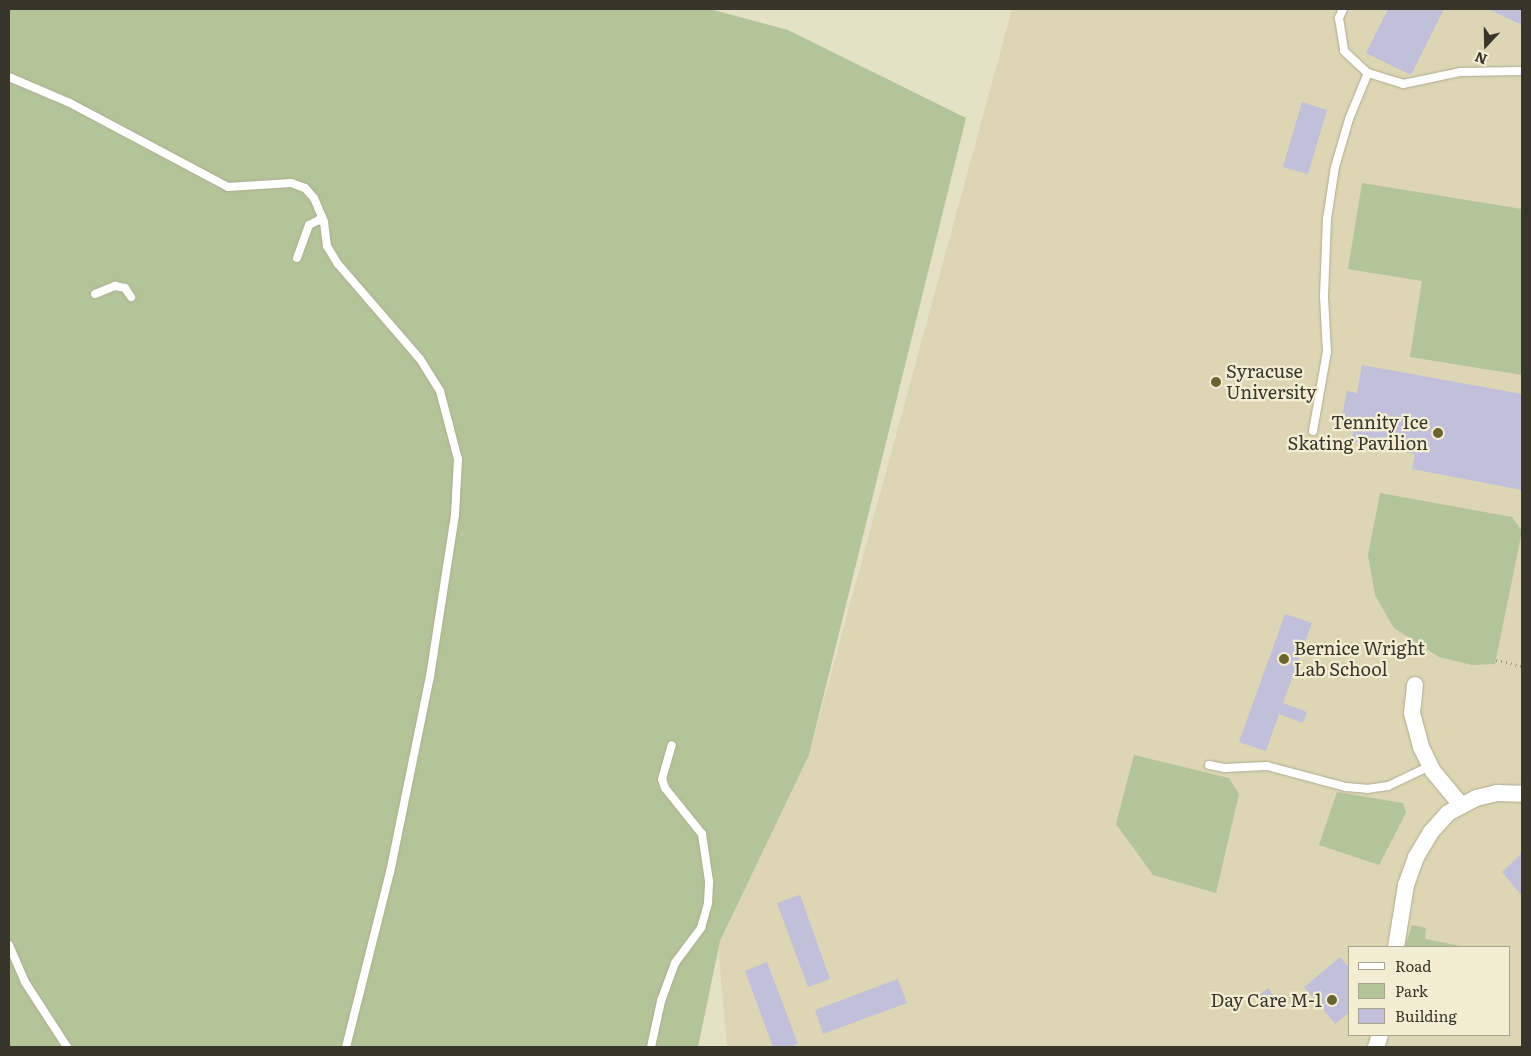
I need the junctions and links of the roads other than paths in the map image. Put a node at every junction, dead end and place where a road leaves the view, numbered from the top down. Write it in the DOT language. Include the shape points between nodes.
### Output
graph roads {
  1 [pos="1344,9"];
  2 [pos="1522,71"];
  3 [pos="1368,73"];
  4 [pos="9,77"];
  5 [pos="324,222"];
  6 [pos="297,258"];
  7 [pos="95,294"];
  8 [pos="132,297"];
  9 [pos="1313,431"];
  10 [pos="1415,685"];
  11 [pos="672,745"];
  12 [pos="1209,765"];
  13 [pos="1430,766"];
  14 [pos="1522,794"];
  15 [pos="1461,805"];
  16 [pos="9,945"];
  17 [pos="1396,946"];
  18 [pos="67,1047"];
  19 [pos="346,1047"];
  20 [pos="651,1047"];
  1 -- 3 [label="lane" via="1339,18 1344,51"];
  2 -- 3 [label="lane" via="1460,72 1403,84"];
  3 -- 9 [label="lane" via="1349,119 1331,193 1324,296 1327,352"];
  4 -- 5 [label="lane" via="70,103 228,187 291,183 305,188 314,198"];
  5 -- 6 [label="lane" via="319,220 310,225"];
  5 -- 19 [label="lane" via="327,246 338,264 420,359 440,392 456,443 459,470 430,676 390,872"];
  7 -- 8 [label="lane" via="115,286 125,288"];
  10 -- 13 [label="street" via="1412,713"];
  11 -- 20 [label="lane" via="662,779 669,794 702,834 709,880 708,903 701,928 675,963 661,1001"];
  12 -- 13 [label="lane" via="1224,768 1267,766 1346,787 1367,789 1393,784"];
  13 -- 15 [label="street"];
  14 -- 15 [label="street" via="1498,793"];
  15 -- 17 [label="street" via="1432,832 1416,857 1406,885"];
  16 -- 18 [label="lane" via="25,982"];
}
